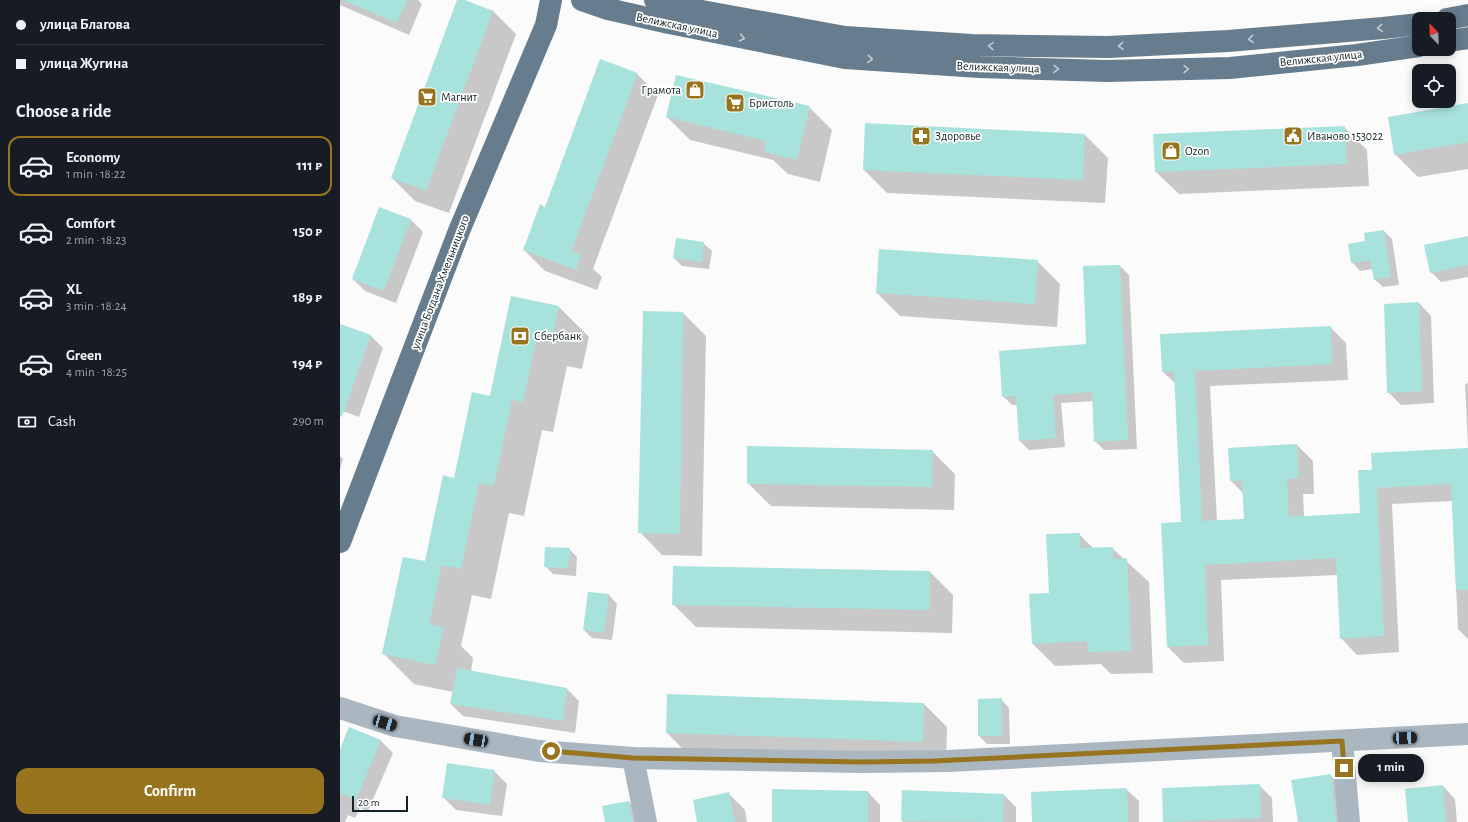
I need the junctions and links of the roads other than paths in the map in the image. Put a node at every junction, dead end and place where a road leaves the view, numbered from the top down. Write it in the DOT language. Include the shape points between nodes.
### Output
graph roads {
  1 [pos="551,0"];
  2 [pos="566,0"];
  3 [pos="582,0"];
  4 [pos="655,0"];
  5 [pos="1468,15"];
  6 [pos="1456,17"];
  7 [pos="546,24"];
  8 [pos="1412,25"];
  9 [pos="1468,38"];
  10 [pos="1456,40"];
  11 [pos="1412,47"];
  12 [pos="340,542"];
  13 [pos="340,708"];
  14 [pos="1468,734"];
  15 [pos="1342,741"];
  16 [pos="633,758"];
  17 [pos="646,822"];
  18 [pos="1349,822"];
  1 -- 7 [label="main road, улица Богдана Хмельницкого"];
  2 -- 7 [label="main road, улица Богдана Хмельницкого"];
  3 -- 11 [label="main road, Велижская улица, one-way" via="608,9 669,23 845,58 979,67 1107,71 1230,68"];
  8 -- 4 [label="main road, Велижская улица, one-way" via="1221,42 1108,47 972,45 845,37 685,8"];
  5 -- 6 [label="main road"];
  7 -- 12 [label="main road, улица Богдана Хмельницкого" via="459,231"];
  9 -- 10 [label="main road"];
  13 -- 16 [label="street" via="381,722 428,733 539,751"];
  14 -- 15 [label="street"];
  15 -- 16 [label="street" via="948,761"];
  15 -- 18 [label="street"];
  16 -- 17 [label="street"];
}
